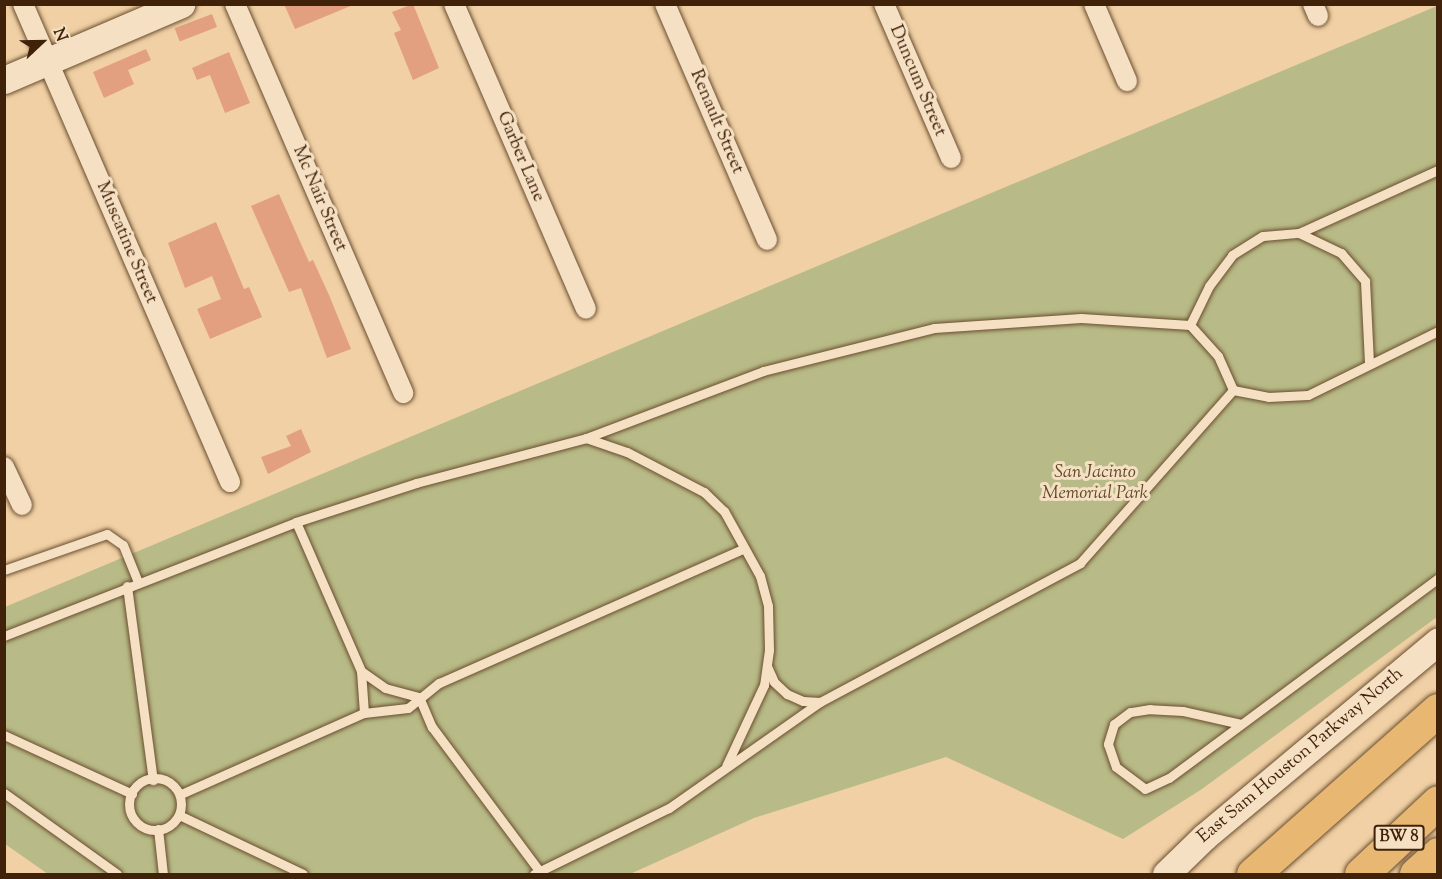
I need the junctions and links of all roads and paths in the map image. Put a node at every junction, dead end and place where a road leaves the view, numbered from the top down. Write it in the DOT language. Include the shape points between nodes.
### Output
graph roads {
  1 [pos="23,4"];
  2 [pos="181,4"];
  3 [pos="235,4"];
  4 [pos="454,4"];
  5 [pos="665,4"];
  6 [pos="884,4"];
  7 [pos="1094,4"];
  8 [pos="48,62"];
  9 [pos="4,80"];
  10 [pos="1127,81"];
  11 [pos="951,158"];
  12 [pos="1437,170"];
  13 [pos="1299,233"];
  14 [pos="767,240"];
  15 [pos="586,309"];
  16 [pos="1190,325"];
  17 [pos="1437,331"];
  18 [pos="1369,362"];
  19 [pos="1233,390"];
  20 [pos="403,393"];
  21 [pos="586,438"];
  22 [pos="4,467"];
  23 [pos="230,482"];
  24 [pos="22,505"];
  25 [pos="296,522"];
  26 [pos="743,549"];
  27 [pos="4,570"];
  28 [pos="1437,578"];
  29 [pos="138,582"];
  30 [pos="127,586"];
  31 [pos="4,636"];
  32 [pos="1437,641"];
  33 [pos="767,666"];
  34 [pos="361,671"];
  35 [pos="419,697"];
  36 [pos="820,702"];
  37 [pos="1437,710"];
  38 [pos="364,713"];
  39 [pos="1241,724"];
  40 [pos="4,735"];
  41 [pos="726,766"];
  42 [pos="153,780"];
  43 [pos="4,793"];
  44 [pos="132,794"];
  45 [pos="181,794"];
  46 [pos="1437,802"];
  47 [pos="179,815"];
  48 [pos="158,829"];
  49 [pos="1437,855"];
  50 [pos="537,873"];
  51 [pos="117,874"];
  52 [pos="163,874"];
  53 [pos="303,874"];
  54 [pos="1166,874"];
  55 [pos="1253,874"];
  56 [pos="1360,874"];
  57 [pos="1416,874"];
  1 -- 8 [label="street, Muscatine Street"];
  2 -- 8 [label="main road"];
  3 -- 20 [label="street, Mc Nair Street"];
  4 -- 15 [label="street, Garber Lane"];
  5 -- 14 [label="street, Renault Street"];
  6 -- 11 [label="street, Duncum Street"];
  7 -- 10 [label="street"];
  8 -- 9 [label="main road"];
  8 -- 23 [label="street, Muscatine Street"];
  12 -- 13 [label="lane"];
  13 -- 16 [label="lane" via="1263,236 1232,255 1209,286"];
  13 -- 18 [label="lane" via="1341,253 1365,281"];
  16 -- 19 [label="lane" via="1218,356"];
  16 -- 21 [label="lane" via="1081,318 934,328 763,370"];
  17 -- 18 [label="lane"];
  18 -- 19 [label="lane" via="1348,378 1308,395 1268,397"];
  19 -- 36 [label="lane" via="1080,563"];
  21 -- 25 [label="lane" via="416,483"];
  21 -- 26 [label="lane" via="627,452 704,492 724,511"];
  22 -- 24 [label="street"];
  25 -- 29 [label="lane"];
  25 -- 34 [label="lane"];
  26 -- 33 [label="lane" via="760,576 768,606"];
  26 -- 35 [label="lane" via="439,683"];
  27 -- 29 [label="lane" via="107,534 123,545"];
  28 -- 39 [label="lane"];
  29 -- 30 [label="lane"];
  30 -- 31 [label="lane"];
  30 -- 42 [label="lane"];
  32 -- 54 [label="main road, East Sam Houston Parkway North" via="1204,837"];
  33 -- 36 [label="lane" via="774,682 787,694 802,701"];
  33 -- 41 [label="lane" via="764,685"];
  34 -- 35 [label="lane" via="386,688"];
  34 -- 38 [label="lane"];
  35 -- 38 [label="lane" via="408,708"];
  35 -- 50 [label="lane" via="432,727"];
  36 -- 41 [label="lane"];
  37 -- 55 [label="highway"];
  38 -- 45 [label="lane"];
  39 -- 39 [label="lane" via="1169,778 1145,789 1116,767 1108,744 1114,724 1130,712 1183,711"];
  40 -- 44 [label="lane"];
  41 -- 50 [label="lane" via="669,808"];
  42 -- 44 [label="lane"];
  42 -- 45 [label="lane" via="167,781"];
  43 -- 51 [label="lane"];
  44 -- 48 [label="lane" via="128,807 132,820 143,828"];
  45 -- 47 [label="lane"];
  46 -- 56 [label="highway, BW 8"];
  47 -- 48 [label="lane"];
  47 -- 53 [label="lane"];
  48 -- 52 [label="lane"];
  49 -- 57 [label="highway, BW 8"];
}
